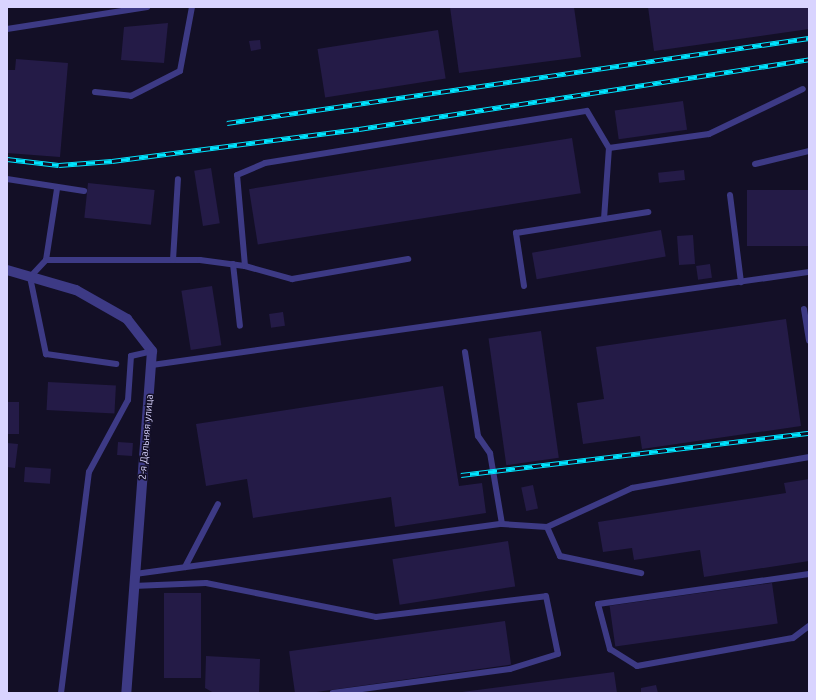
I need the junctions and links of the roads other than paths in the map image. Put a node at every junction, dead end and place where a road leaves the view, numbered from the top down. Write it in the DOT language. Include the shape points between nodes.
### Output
graph roads {
  1 [pos="147,7"];
  2 [pos="192,7"];
  3 [pos="7,29"];
  4 [pos="803,89"];
  5 [pos="95,92"];
  6 [pos="609,148"];
  7 [pos="809,151"];
  8 [pos="755,164"];
  9 [pos="7,179"];
  10 [pos="178,179"];
  11 [pos="57,189"];
  12 [pos="84,192"];
  13 [pos="730,195"];
  14 [pos="648,212"];
  15 [pos="604,219"];
  16 [pos="408,259"];
  17 [pos="46,260"];
  18 [pos="173,260"];
  19 [pos="233,264"];
  20 [pos="245,266"];
  21 [pos="7,270"];
  22 [pos="809,272"];
  23 [pos="30,278"];
  24 [pos="741,282"];
  25 [pos="524,286"];
  26 [pos="804,309"];
  27 [pos="240,326"];
  28 [pos="809,341"];
  29 [pos="152,351"];
  30 [pos="465,352"];
  31 [pos="116,364"];
  32 [pos="152,365"];
  33 [pos="809,457"];
  34 [pos="218,504"];
  35 [pos="502,524"];
  36 [pos="547,527"];
  37 [pos="185,567"];
  38 [pos="641,573"];
  39 [pos="136,574"];
  40 [pos="809,574"];
  41 [pos="133,586"];
  42 [pos="809,626"];
  43 [pos="62,693"];
  44 [pos="126,693"];
  45 [pos="333,693"];
  1 -- 3 [label="lane"];
  2 -- 5 [label="lane" via="180,71 131,96"];
  4 -- 6 [label="lane" via="709,134"];
  6 -- 15 [label="lane"];
  6 -- 20 [label="lane" via="587,111 265,163 237,175"];
  7 -- 8 [label="lane"];
  9 -- 11 [label="lane"];
  10 -- 18 [label="lane"];
  11 -- 12 [label="lane"];
  11 -- 17 [label="lane"];
  13 -- 24 [label="lane"];
  14 -- 15 [label="lane"];
  15 -- 25 [label="lane" via="516,233"];
  16 -- 20 [label="lane" via="292,279"];
  17 -- 18 [label="lane"];
  17 -- 23 [label="lane"];
  18 -- 19 [label="lane"];
  19 -- 20 [label="lane"];
  19 -- 27 [label="lane"];
  21 -- 23 [label="street"];
  22 -- 24 [label="lane"];
  23 -- 29 [label="street" via="76,290 127,320"];
  23 -- 31 [label="lane" via="46,354"];
  24 -- 32 [label="lane"];
  26 -- 28 [label="lane"];
  29 -- 32 [label="street, 2-я Дальняя улица"];
  29 -- 43 [label="lane" via="131,356 128,400 89,472"];
  30 -- 35 [label="lane" via="478,436 490,454"];
  32 -- 39 [label="street, 2-я Дальняя улица"];
  33 -- 36 [label="lane" via="632,488"];
  34 -- 37 [label="lane"];
  35 -- 36 [label="lane"];
  35 -- 37 [label="lane"];
  36 -- 38 [label="lane" via="560,556"];
  37 -- 39 [label="lane"];
  39 -- 41 [label="street, 2-я Дальняя улица"];
  40 -- 42 [label="lane" via="598,604 610,649 637,666 792,638"];
  41 -- 44 [label="street, 2-я Дальняя улица"];
  41 -- 45 [label="lane" via="206,583 376,617 546,596 558,654 510,669"];
}
